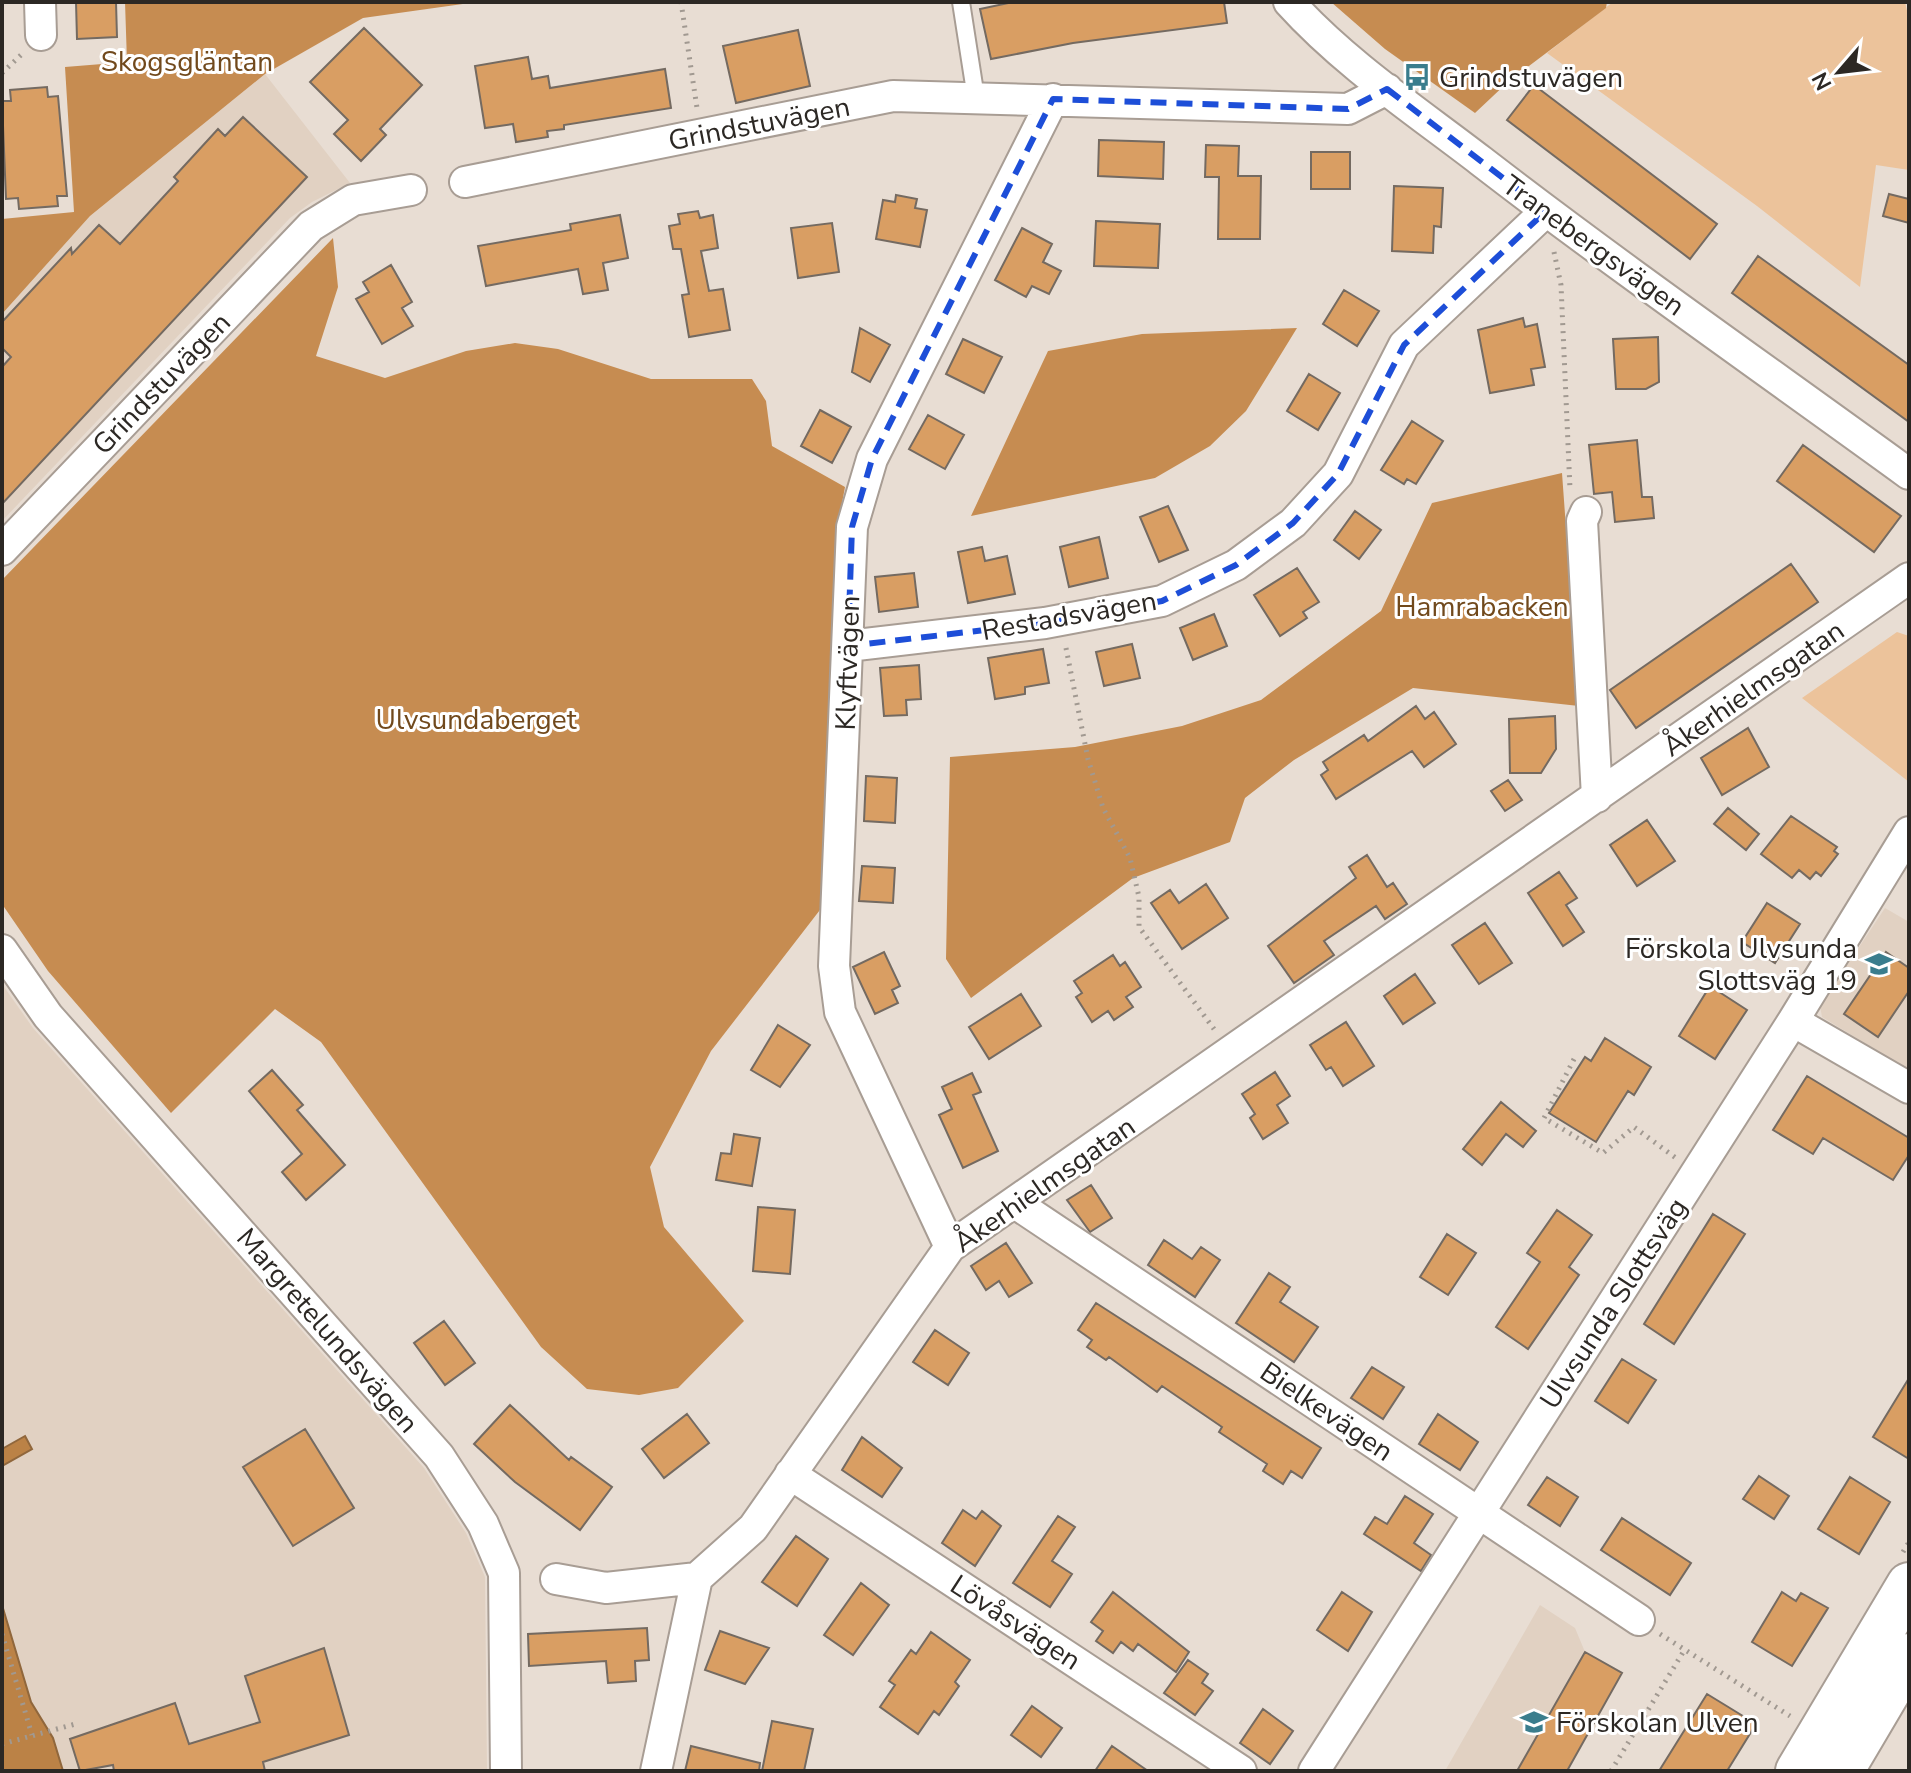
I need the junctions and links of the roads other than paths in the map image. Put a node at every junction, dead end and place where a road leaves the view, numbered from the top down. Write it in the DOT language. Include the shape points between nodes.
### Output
graph roads {
  1 [pos="40,2"];
  2 [pos="961,2"];
  3 [pos="1289,2"];
  4 [pos="41,35"];
  5 [pos="1387,89"];
  6 [pos="976,98"];
  7 [pos="1053,99"];
  8 [pos="465,182"];
  9 [pos="411,190"];
  10 [pos="1546,211"];
  11 [pos="1909,474"];
  12 [pos="1578,506"];
  13 [pos="2,550"];
  14 [pos="1909,578"];
  15 [pos="848,646"];
  16 [pos="1597,797"];
  17 [pos="1909,832"];
  18 [pos="2,950"];
  19 [pos="1793,1021"];
  20 [pos="1909,1088"];
  21 [pos="1015,1203"];
  22 [pos="950,1247"];
  23 [pos="790,1474"];
  24 [pos="1479,1513"];
  25 [pos="697,1578"];
  26 [pos="556,1579"];
  27 [pos="1909,1585"];
  28 [pos="1639,1620"];
  29 [pos="1909,1656"];
  30 [pos="1819,1759"];
  31 [pos="506,1771"];
  32 [pos="656,1771"];
  33 [pos="1241,1771"];
  34 [pos="1314,1771"];
  1 -- 4 [label="street"];
  2 -- 6 [label="lane"];
  3 -- 5 [label="street, Tranebergsvägen"];
  5 -- 7 [label="street, Grindstuvägen" via="1348,109"];
  5 -- 10 [label="street, Tranebergsvägen"];
  6 -- 7 [label="street, Grindstuvägen"];
  6 -- 8 [label="street, Grindstuvägen" via="893,96"];
  7 -- 15 [label="street, Klyftvägen" via="872,459 852,527"];
  9 -- 13 [label="street, Grindstuvägen" via="353,200 311,226"];
  10 -- 11 [label="street, Tranebergsvägen"];
  10 -- 15 [label="street, Restadsvägen" via="1404,345 1338,474 1293,523 1236,565 1162,601 1061,620"];
  12 -- 16 [label="street"];
  14 -- 16 [label="street, Åkerhielmsgatan"];
  15 -- 22 [label="street, Klyftvägen" via="834,966 840,1012"];
  16 -- 21 [label="street, Åkerhielmsgatan"];
  17 -- 19 [label="street, Ulvsunda Slottsväg"];
  18 -- 31 [label="street, Margretelundsvägen" via="48,1016 439,1456 483,1524 504,1573"];
  19 -- 20 [label="street"];
  19 -- 24 [label="street, Ulvsunda Slottsväg"];
  21 -- 22 [label="street, Åkerhielmsgatan"];
  21 -- 24 [label="street, Bielkevägen"];
  22 -- 23 [label="street, Åkerhielmsgatan"];
  23 -- 25 [label="street, Åkerhielmsgatan" via="753,1528"];
  23 -- 33 [label="street, Lövåsvägen"];
  24 -- 28 [label="street, Bielkevägen"];
  24 -- 34 [label="street, Ulvsunda Slottsväg"];
  25 -- 26 [label="street" via="606,1588"];
  25 -- 32 [label="street"];
  27 -- 30 [label="main road"];
  29 -- 30 [label="main road"];
}
